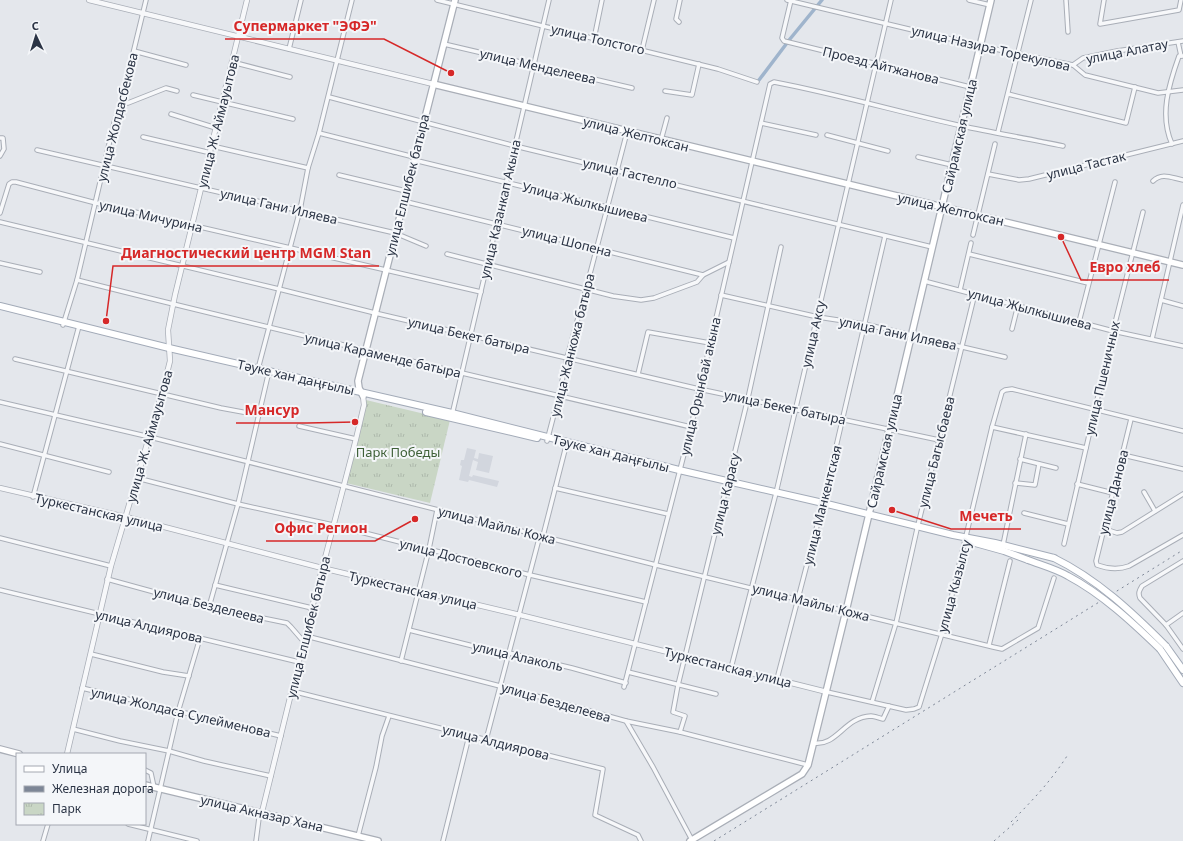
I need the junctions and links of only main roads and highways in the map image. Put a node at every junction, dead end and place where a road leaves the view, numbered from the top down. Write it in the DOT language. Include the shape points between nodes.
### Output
graph roads {
  1 [pos="455,2"];
  2 [pos="991,3"];
  3 [pos="433,84"];
  4 [pos="942,207"];
  5 [pos="1183,265"];
  6 [pos="0,308"];
  7 [pos="362,394"];
  8 [pos="869,516"];
  9 [pos="967,540"];
  10 [pos="1163,647"];
  11 [pos="1183,670"];
  12 [pos="1183,683"];
  13 [pos="0,749"];
  14 [pos="16,753"];
  15 [pos="146,785"];
  16 [pos="691,840"];
  17 [pos="378,841"];
  1 -- 3 [label="main road, улица Елшибек батыра"];
  2 -- 4 [label="main road, Сайрамская улица"];
  3 -- 4 [label="main road, улица Желтоксан"];
  3 -- 7 [label="main road, улица Елшибек батыра" via="358,381"];
  4 -- 5 [label="main road, улица Желтоксан"];
  4 -- 8 [label="main road, Сайрамская улица"];
  6 -- 7 [label="main road, Тәуке хан даңғылы"];
  7 -- 8 [label="main road, Тәуке хан даңғылы"];
  8 -- 9 [label="main road, Тәуке хан даңғылы"];
  8 -- 16 [label="main road, Сайрамская улица" via="808,765 802,774"];
  9 -- 10 [label="main road, Тәуке хан даңғылы, bridge" via="1067,575"];
  9 -- 10 [label="main road, Тәуке хан даңғылы, bridge" via="995,543 1054,558 1071,567 1138,618"];
  10 -- 11 [label="main road, Тәуке хан даңғылы"];
  10 -- 12 [label="main road, Тәуке хан даңғылы"];
  13 -- 14 [label="main road"];
  15 -- 17 [label="main road, улица Акназар Хана"];
}
